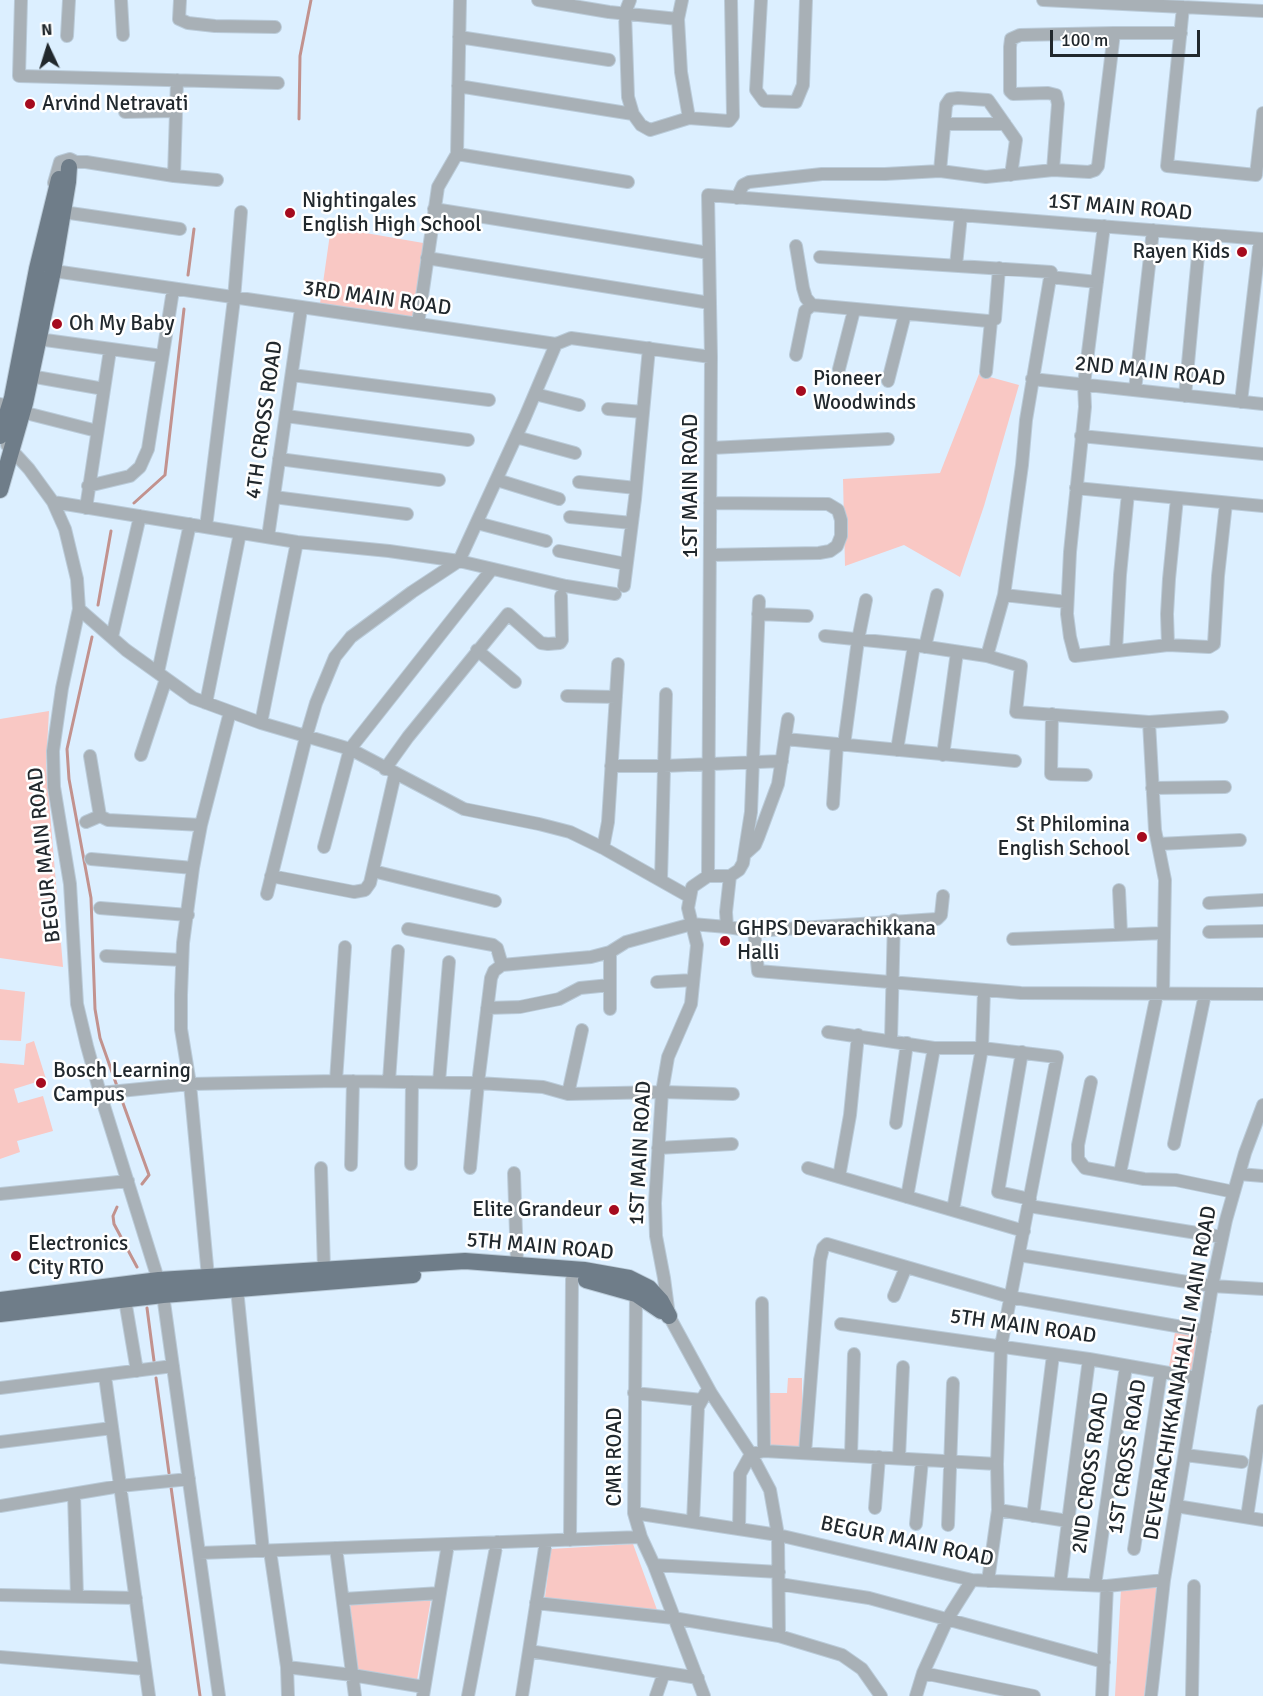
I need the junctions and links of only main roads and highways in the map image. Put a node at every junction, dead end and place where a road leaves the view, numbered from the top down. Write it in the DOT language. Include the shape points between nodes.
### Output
graph roads {
  1 [pos="45,270"];
  2 [pos="15,397"];
  3 [pos="4,442"];
  4 [pos="0,490"];
  5 [pos="161,1288"];
  6 [pos="0,1300"];
  7 [pos="0,1314"];
  1 -- 1 [label="main road" via="65,175 63,212"];
  1 -- 2 [label="main road"];
  1 -- 2 [label="main road" via="38,339"];
  2 -- 3 [label="main road"];
  3 -- 4 [label="main road"];
  5 -- 5 [label="main road, 5TH MAIN ROAD" via="237,1289 464,1271 585,1280 636,1294 669,1316 649,1288 629,1278 517,1263 465,1261 208,1277"];
  5 -- 6 [label="main road, 5TH MAIN ROAD"];
  5 -- 7 [label="main road, 5TH MAIN ROAD" via="125,1300"];
}
